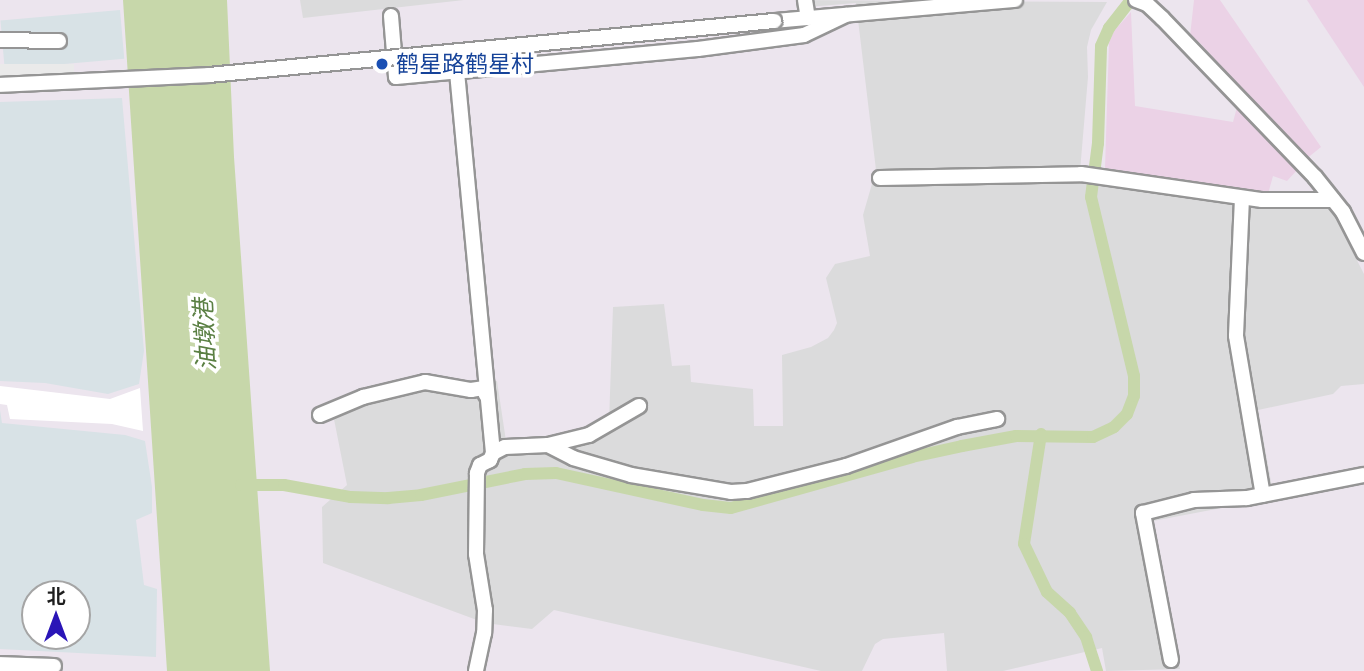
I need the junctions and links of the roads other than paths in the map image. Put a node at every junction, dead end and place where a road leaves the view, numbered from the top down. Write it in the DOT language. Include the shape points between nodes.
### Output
graph roads {
  1 [pos="805,0"];
  2 [pos="1015,0"];
  3 [pos="1142,2"];
  4 [pos="846,15"];
  5 [pos="391,16"];
  6 [pos="808,18"];
  7 [pos="0,40"];
  8 [pos="59,41"];
  9 [pos="457,72"];
  10 [pos="0,85"];
  11 [pos="880,178"];
  12 [pos="1242,198"];
  13 [pos="1333,200"];
  14 [pos="1364,253"];
  15 [pos="486,395"];
  16 [pos="639,406"];
  17 [pos="320,415"];
  18 [pos="997,419"];
  19 [pos="548,444"];
  20 [pos="494,453"];
  21 [pos="1364,475"];
  22 [pos="1263,495"];
  23 [pos="1171,660"];
  24 [pos="0,664"];
  25 [pos="54,666"];
  26 [pos="476,671"];
  1 -- 6 [label="street"];
  2 -- 4 [label="street"];
  3 -- 13 [label="street"];
  4 -- 6 [label="street"];
  4 -- 9 [label="street" via="804,35"];
  5 -- 9 [label="street" via="396,76"];
  6 -- 10 [label="street, bridge" via="209,75"];
  7 -- 8 [label="street"];
  9 -- 15 [label="street"];
  11 -- 12 [label="street" via="1081,174"];
  12 -- 13 [label="street"];
  12 -- 22 [label="street" via="1236,336"];
  13 -- 14 [label="street"];
  15 -- 17 [label="street" via="483,388 425,382 363,397"];
  15 -- 20 [label="street"];
  16 -- 19 [label="street" via="589,435"];
  18 -- 19 [label="street" via="957,427 846,466 731,492 631,475 573,458"];
  19 -- 20 [label="street" via="505,447"];
  20 -- 26 [label="street" via="477,473 476,554 485,610"];
  21 -- 22 [label="street"];
  22 -- 23 [label="street" via="1194,500 1143,513"];
  24 -- 25 [label="street"];
}
